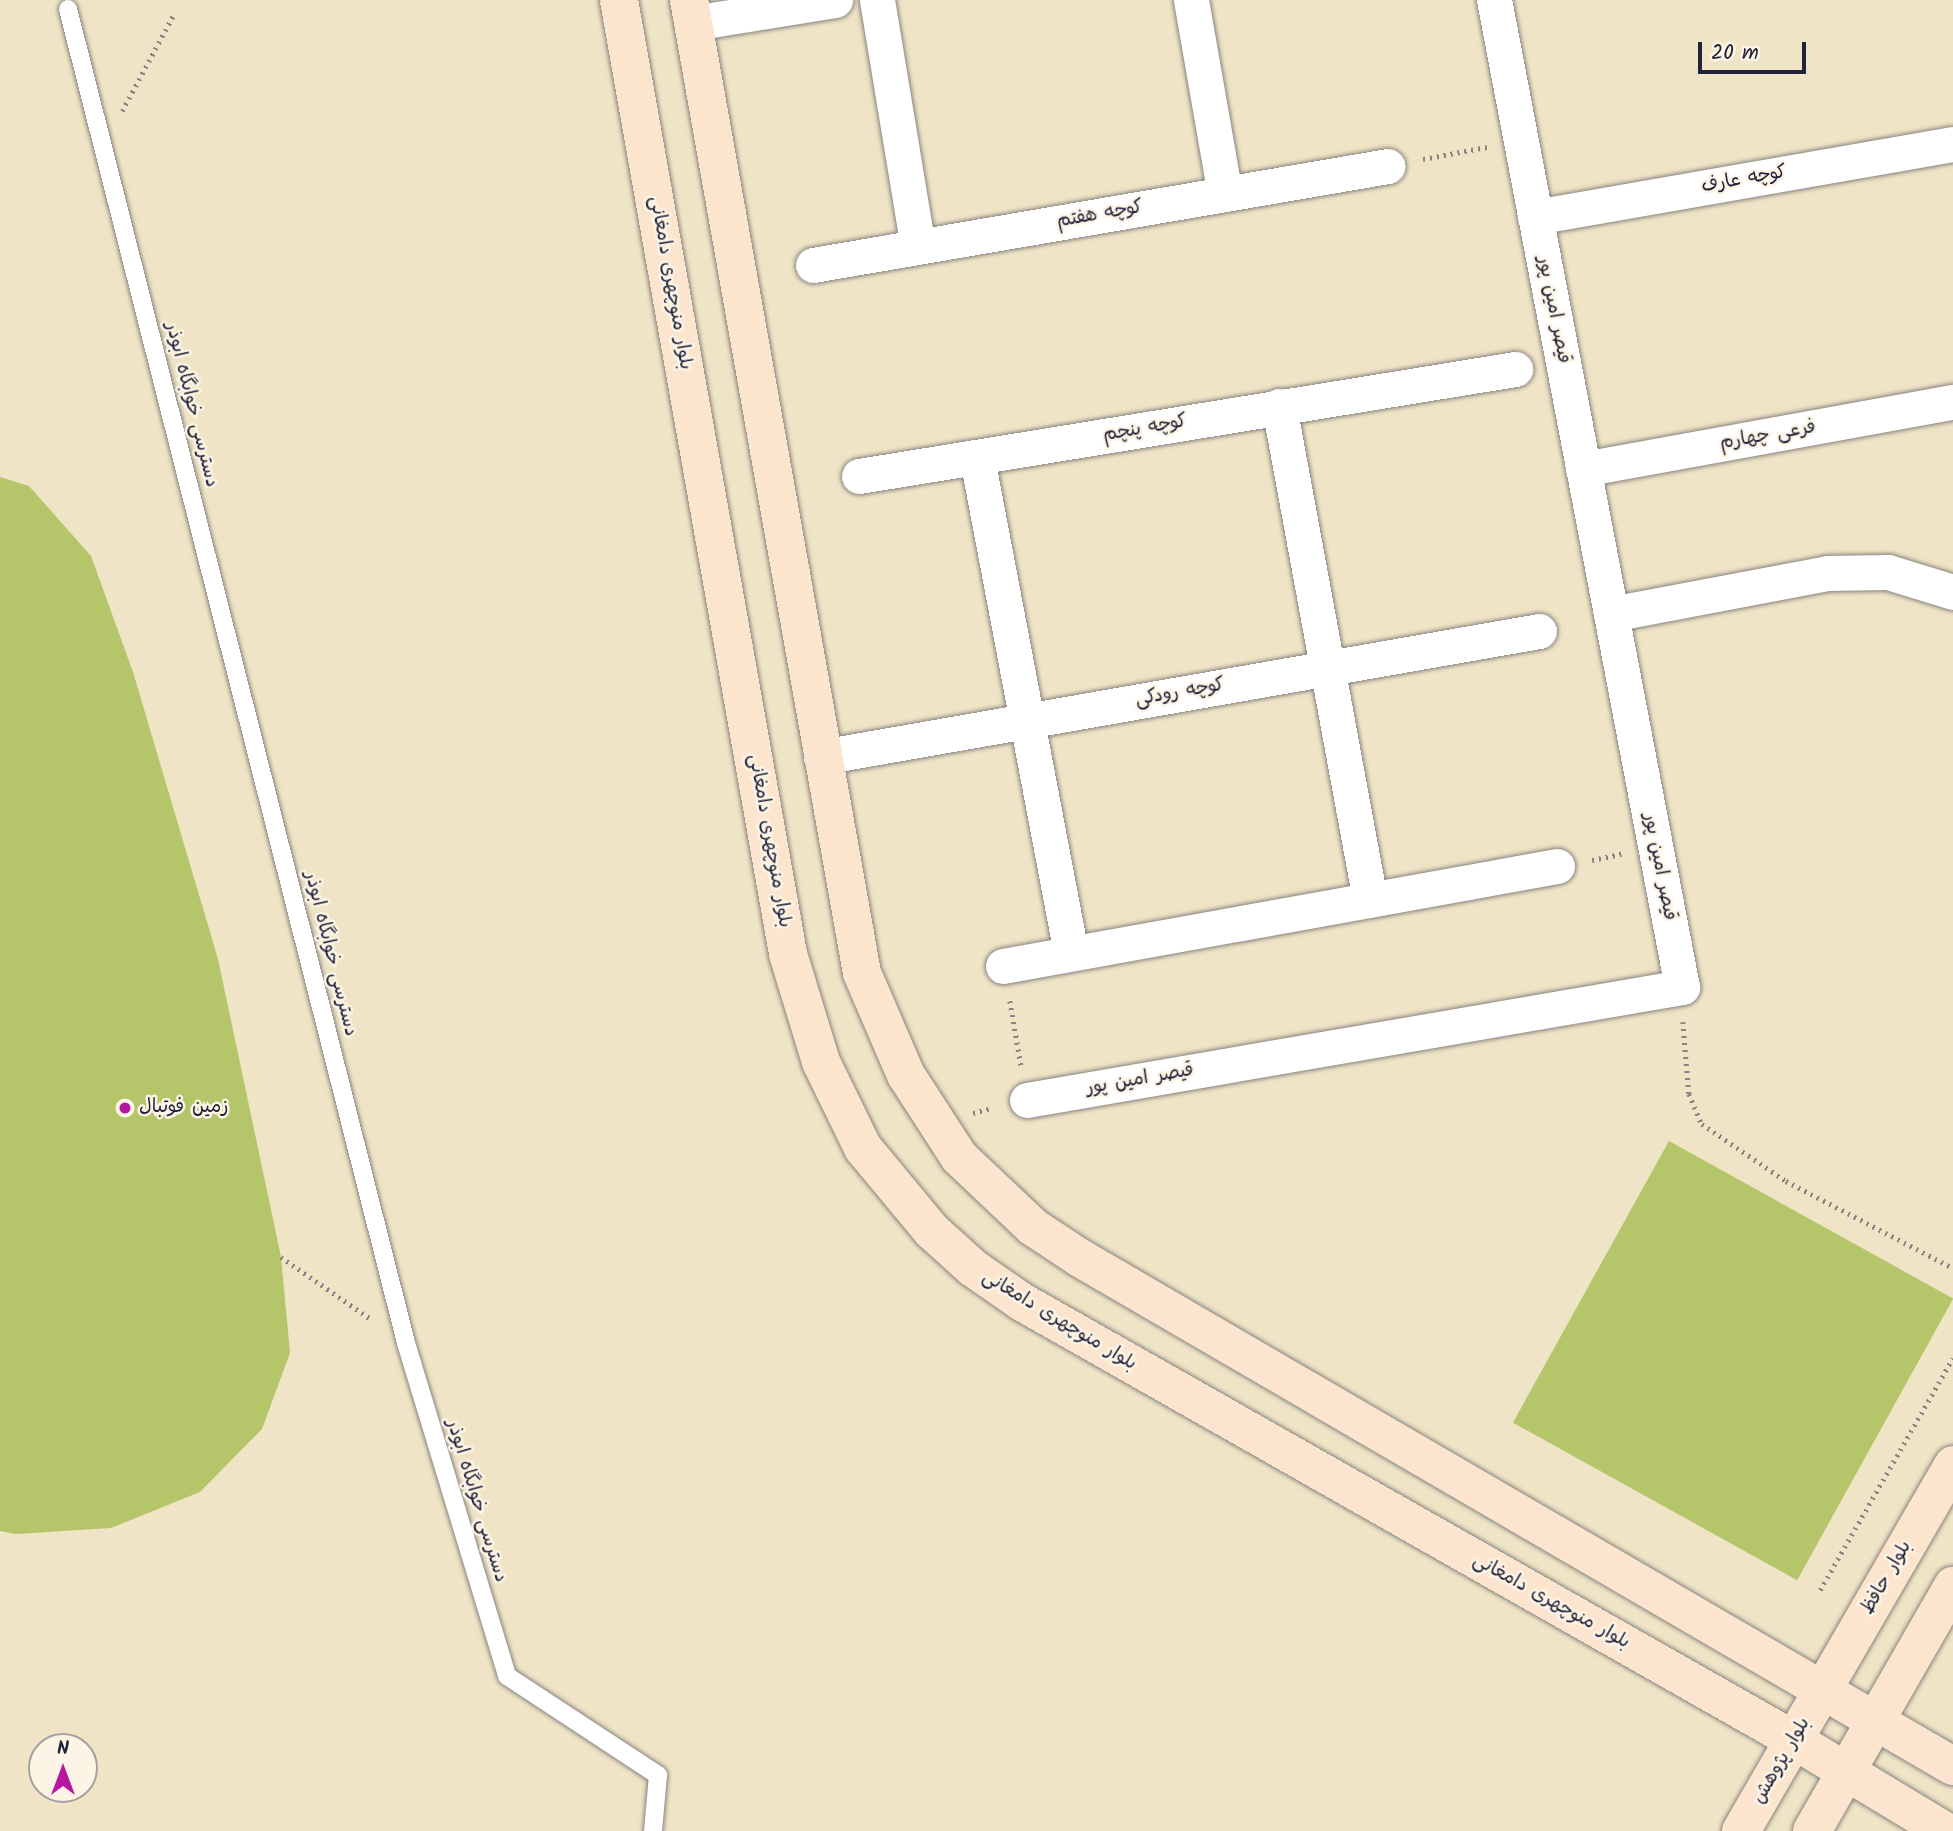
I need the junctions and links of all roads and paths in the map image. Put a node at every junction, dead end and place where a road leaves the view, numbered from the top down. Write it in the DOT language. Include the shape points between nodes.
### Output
graph roads {
  1 [pos="619,0"];
  2 [pos="835,0"];
  3 [pos="877,0"];
  4 [pos="1191,0"];
  5 [pos="1494,0"];
  6 [pos="68,9"];
  7 [pos="691,11"];
  8 [pos="174,12"];
  9 [pos="1521,141"];
  10 [pos="1953,144"];
  11 [pos="104,146"];
  12 [pos="1388,166"];
  13 [pos="1225,194"];
  14 [pos="1535,217"];
  15 [pos="918,247"];
  16 [pos="813,265"];
  17 [pos="1515,369"];
  18 [pos="1953,402"];
  19 [pos="1279,406"];
  20 [pos="977,458"];
  21 [pos="1583,469"];
  22 [pos="859,475"];
  23 [pos="1953,592"];
  24 [pos="1611,614"];
  25 [pos="1539,631"];
  26 [pos="1328,667"];
  27 [pos="1028,720"];
  28 [pos="821,757"];
  29 [pos="1656,848"];
  30 [pos="1557,866"];
  31 [pos="1370,900"];
  32 [pos="1071,953"];
  33 [pos="1003,966"];
  34 [pos="1682,987"];
  35 [pos="1027,1100"];
  36 [pos="933,1122"];
  37 [pos="281,1257"];
  38 [pos="1953,1268"];
  39 [pos="406,1343"];
  40 [pos="1953,1358"];
  41 [pos="1953,1465"];
  42 [pos="1953,1586"];
  43 [pos="1820,1590"];
  44 [pos="1822,1691"];
  45 [pos="1874,1723"];
  46 [pos="1794,1740"];
  47 [pos="1953,1766"];
  48 [pos="1845,1773"];
  49 [pos="653,1831"];
  50 [pos="1741,1831"];
  51 [pos="1812,1831"];
  52 [pos="1945,1831"];
  1 -- 46 [label="street, بلوار منوچهری دامغانی" via="788,954 821,1062 863,1148 932,1231 973,1268 1022,1302"];
  2 -- 7 [label="street"];
  3 -- 15 [label="street"];
  4 -- 13 [label="street"];
  5 -- 9 [label="street, قیصر امین پور"];
  6 -- 11 [label="lane, دسترسی خوابگاه ابوذر"];
  7 -- 28 [label="street"];
  8 -- 11 [label="path"];
  9 -- 12 [label="path"];
  9 -- 14 [label="street, قیصر امین پور"];
  10 -- 14 [label="street, کوچه عارف"];
  11 -- 39 [label="lane, دسترسی خوابگاه ابوذر"];
  12 -- 13 [label="street, کوچه هفتم"];
  13 -- 15 [label="street, کوچه هفتم"];
  14 -- 21 [label="street, قیصر امین پور"];
  15 -- 16 [label="street, کوچه هفتم"];
  17 -- 19 [label="street, کوچه پنچم"];
  18 -- 21 [label="street, فرعی چهارم"];
  19 -- 20 [label="street, کوچه پنچم"];
  19 -- 26 [label="street"];
  20 -- 22 [label="street, کوچه پنچم"];
  20 -- 27 [label="street"];
  21 -- 24 [label="street, قیصر امین پور"];
  23 -- 24 [label="street" via="1888,572 1827,573"];
  24 -- 29 [label="street, قیصر امین پور"];
  25 -- 26 [label="street, کوچه رودکی"];
  26 -- 27 [label="street, کوچه رودکی"];
  26 -- 31 [label="street"];
  27 -- 28 [label="street, کوچه رودکی"];
  27 -- 32 [label="street"];
  28 -- 36 [label="street" via="862,973 906,1075"];
  29 -- 30 [label="path"];
  29 -- 34 [label="street, قیصر امین پور"];
  30 -- 31 [label="street"];
  31 -- 32 [label="street"];
  32 -- 33 [label="street"];
  33 -- 35 [label="path"];
  34 -- 35 [label="street, قیصر امین پور"];
  34 -- 38 [label="path" via="1689,1094 1702,1124 1786,1181"];
  35 -- 36 [label="path"];
  36 -- 44 [label="street" via="990,1190 1033,1227 1080,1258"];
  37 -- 39 [label="path"];
  39 -- 49 [label="lane, دسترسی خوابگاه ابوذر" via="507,1676 658,1775"];
  40 -- 43 [label="path"];
  41 -- 44 [label="street, بلوار حافظ"];
  42 -- 45 [label="street"];
  44 -- 45 [label="street"];
  44 -- 46 [label="street, بلوار پژوهش"];
  45 -- 47 [label="street"];
  45 -- 48 [label="street"];
  46 -- 48 [label="street, بلوار منوچهری دامغانی"];
  46 -- 50 [label="street, بلوار پژوهش"];
  48 -- 51 [label="street"];
  48 -- 52 [label="street, بلوار منوچهری دامغانی"];
}
